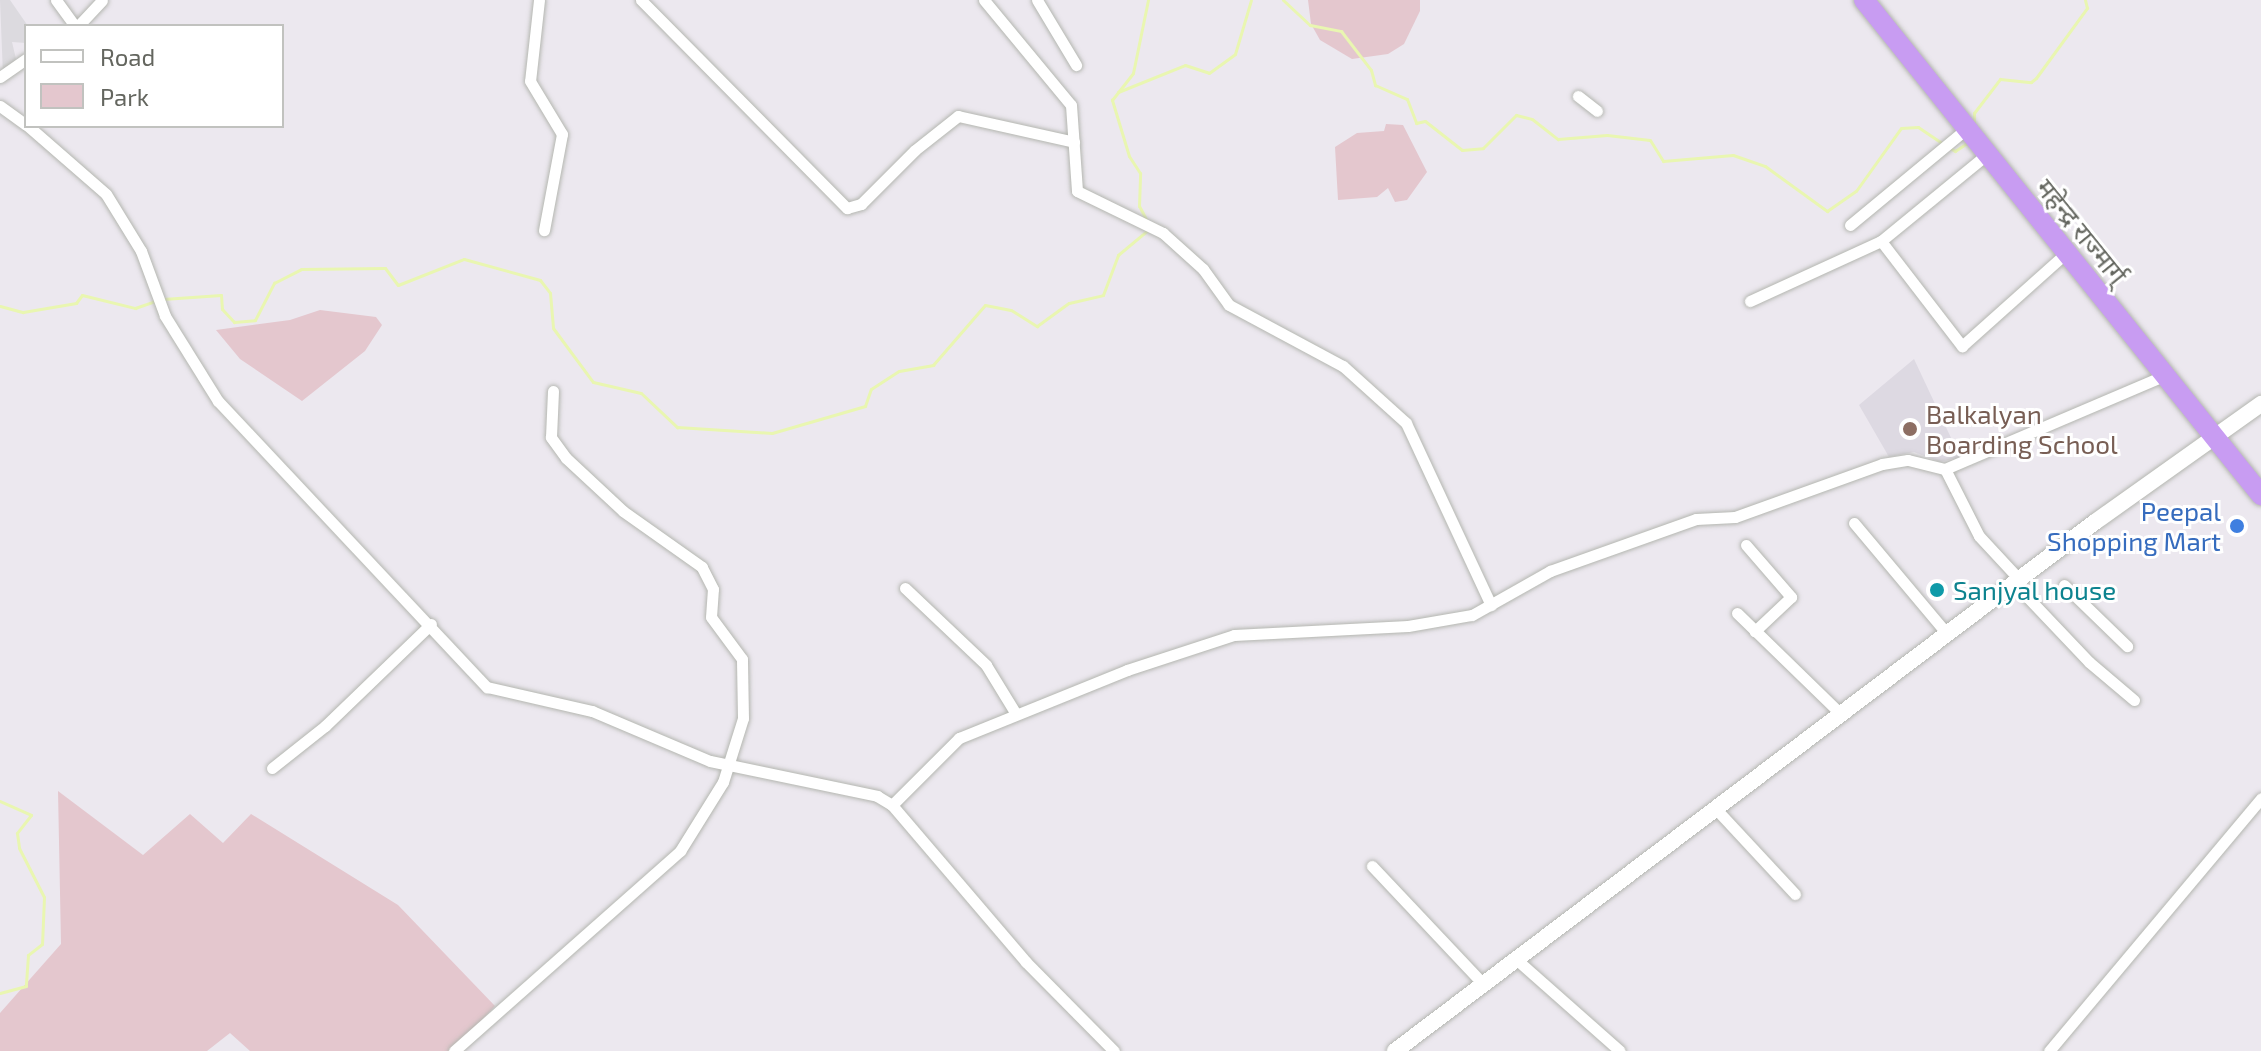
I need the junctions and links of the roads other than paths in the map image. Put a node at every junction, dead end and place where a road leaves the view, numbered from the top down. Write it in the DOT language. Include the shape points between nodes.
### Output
graph roads {
  1 [pos="56,0"];
  2 [pos="102,0"];
  3 [pos="539,0"];
  4 [pos="641,0"];
  5 [pos="984,0"];
  6 [pos="1037,0"];
  7 [pos="1864,0"];
  8 [pos="75,24"];
  9 [pos="79,24"];
  10 [pos="24,60"];
  11 [pos="1076,65"];
  12 [pos="0,77"];
  13 [pos="1578,96"];
  14 [pos="0,106"];
  15 [pos="1597,111"];
  16 [pos="24,123"];
  17 [pos="30,128"];
  18 [pos="1966,129"];
  19 [pos="1074,142"];
  20 [pos="1986,155"];
  21 [pos="1850,225"];
  22 [pos="544,230"];
  23 [pos="1881,241"];
  24 [pos="2066,253"];
  25 [pos="1750,301"];
  26 [pos="2165,375"];
  27 [pos="553,391"];
  28 [pos="2261,404"];
  29 [pos="2216,438"];
  30 [pos="1945,469"];
  31 [pos="2261,495"];
  32 [pos="1854,523"];
  33 [pos="1746,545"];
  34 [pos="2017,581"];
  35 [pos="2064,585"];
  36 [pos="905,588"];
  37 [pos="1491,605"];
  38 [pos="1737,613"];
  39 [pos="431,624"];
  40 [pos="1755,631"];
  41 [pos="1947,634"];
  42 [pos="2127,646"];
  43 [pos="2134,700"];
  44 [pos="1016,714"];
  45 [pos="1841,714"];
  46 [pos="730,766"];
  47 [pos="272,768"];
  48 [pos="2261,798"];
  49 [pos="892,805"];
  50 [pos="1716,809"];
  51 [pos="1372,866"];
  52 [pos="1795,894"];
  53 [pos="1517,960"];
  54 [pos="1484,985"];
  55 [pos="1405,1048"];
  56 [pos="454,1051"];
  57 [pos="1114,1051"];
  58 [pos="1620,1051"];
  59 [pos="2049,1051"];
  1 -- 8 [label="street"];
  2 -- 9 [label="street"];
  3 -- 22 [label="street" via="530,81 562,134"];
  4 -- 19 [label="street" via="847,208 861,204 958,116"];
  5 -- 19 [label="street" via="1071,105"];
  6 -- 11 [label="street"];
  7 -- 18 [label="highway, महेन्द्र राज्मार्ग्"];
  10 -- 12 [label="street"];
  13 -- 15 [label="street"];
  14 -- 16 [label="street"];
  17 -- 39 [label="street" via="106,194 157,285 165,316 218,401"];
  18 -- 20 [label="highway, महेन्द्र राज्मार्ग्"];
  18 -- 21 [label="street"];
  19 -- 37 [label="street" via="1077,191 1149,227 1185,252 1229,305 1343,366 1406,423"];
  20 -- 23 [label="street"];
  20 -- 24 [label="highway, महेन्द्र राज्मार्ग्"];
  23 -- 24 [label="street" via="1962,346"];
  23 -- 25 [label="street"];
  24 -- 26 [label="highway, महेन्द्र राज्मार्ग्"];
  26 -- 29 [label="highway, महेन्द्र राज्मार्ग्"];
  26 -- 30 [label="street"];
  27 -- 46 [label="street" via="551,437 566,458 623,511 702,567 713,589 711,617 742,659 743,718"];
  28 -- 29 [label="street"];
  29 -- 31 [label="highway, महेन्द्र राज्मार्ग्"];
  29 -- 34 [label="street"];
  30 -- 34 [label="street" via="1979,536"];
  30 -- 37 [label="street" via="1908,460 1882,464 1735,517 1696,519 1550,571"];
  32 -- 41 [label="street"];
  33 -- 40 [label="street" via="1791,597"];
  34 -- 41 [label="street"];
  34 -- 43 [label="street" via="2089,662"];
  35 -- 42 [label="street"];
  36 -- 44 [label="street" via="986,665"];
  37 -- 44 [label="street" via="1472,615 1408,626 1234,635"];
  38 -- 40 [label="street"];
  39 -- 46 [label="street" via="487,687 592,711"];
  39 -- 47 [label="street" via="325,726"];
  40 -- 45 [label="street"];
  41 -- 45 [label="street"];
  44 -- 49 [label="street" via="959,738"];
  45 -- 50 [label="street"];
  46 -- 49 [label="street" via="877,796"];
  46 -- 56 [label="street" via="680,851"];
  48 -- 59 [label="street"];
  49 -- 57 [label="street" via="1026,962"];
  50 -- 52 [label="street"];
  50 -- 53 [label="street"];
  51 -- 54 [label="street"];
  53 -- 54 [label="street"];
  53 -- 58 [label="street"];
  54 -- 55 [label="street"];
}
